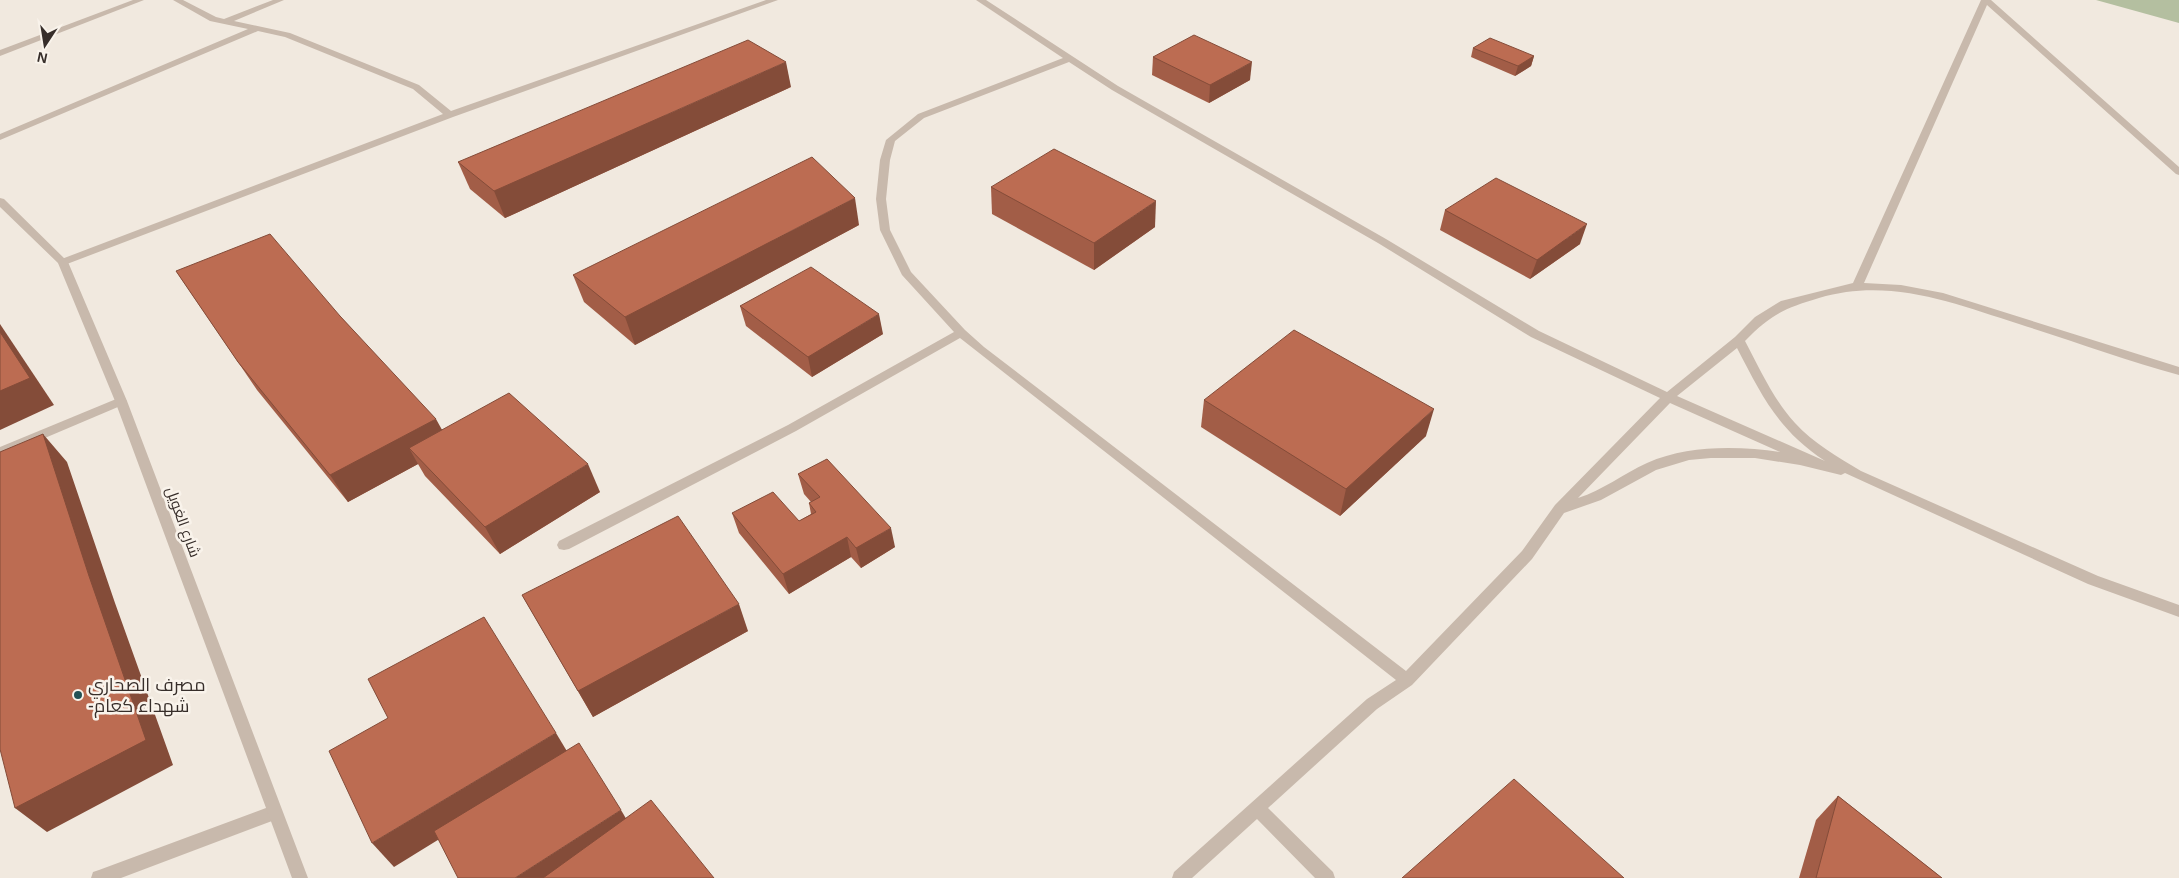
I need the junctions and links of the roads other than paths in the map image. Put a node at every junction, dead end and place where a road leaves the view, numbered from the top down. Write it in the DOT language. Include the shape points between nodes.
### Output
graph roads {
  1 [pos="140,0"];
  2 [pos="177,0"];
  3 [pos="280,0"];
  4 [pos="774,0"];
  5 [pos="980,0"];
  6 [pos="1985,0"];
  7 [pos="224,22"];
  8 [pos="258,28"];
  9 [pos="0,53"];
  10 [pos="1068,59"];
  11 [pos="450,116"];
  12 [pos="0,137"];
  13 [pos="2179,172"];
  14 [pos="0,201"];
  15 [pos="63,262"];
  16 [pos="1858,286"];
  17 [pos="961,333"];
  18 [pos="1739,340"];
  19 [pos="2179,371"];
  20 [pos="1668,397"];
  21 [pos="121,401"];
  22 [pos="0,452"];
  23 [pos="1812,462"];
  24 [pos="1856,474"];
  25 [pos="1560,509"];
  26 [pos="564,545"];
  27 [pos="2179,611"];
  28 [pos="1407,680"];
  29 [pos="1256,808"];
  30 [pos="274,813"];
  31 [pos="99,878"];
  32 [pos="300,878"];
  33 [pos="1180,878"];
  34 [pos="1327,878"];
  1 -- 9 [label="street"];
  2 -- 7 [label="street"];
  3 -- 7 [label="street"];
  4 -- 11 [label="street"];
  5 -- 10 [label="street"];
  6 -- 13 [label="street"];
  6 -- 16 [label="street"];
  7 -- 8 [label="street"];
  8 -- 11 [label="street" via="339,54 416,86"];
  8 -- 12 [label="street"];
  10 -- 17 [label="street" via="921,116 891,140 885,160 881,198 885,230 906,273"];
  10 -- 20 [label="street" via="1382,241 1535,334"];
  11 -- 15 [label="street"];
  14 -- 15 [label="street, شارع الغويل"];
  15 -- 21 [label="street, شارع الغويل"];
  16 -- 18 [label="street" via="1785,304 1759,320"];
  16 -- 19 [label="street" via="1939,296"];
  17 -- 26 [label="street" via="792,428"];
  17 -- 28 [label="street"];
  18 -- 20 [label="street"];
  18 -- 24 [label="street" via="1756,375 1791,427"];
  20 -- 23 [label="street"];
  20 -- 25 [label="street"];
  21 -- 22 [label="street"];
  21 -- 30 [label="street, شارع الغويل"];
  23 -- 24 [label="street"];
  23 -- 25 [label="street" via="1732,452 1669,460 1633,475 1600,495"];
  24 -- 27 [label="street" via="2093,580"];
  25 -- 28 [label="street" via="1526,555"];
  28 -- 29 [label="street" via="1372,704"];
  29 -- 33 [label="street"];
  29 -- 34 [label="street"];
  30 -- 31 [label="street"];
  30 -- 32 [label="street, شارع الغويل"];
}
